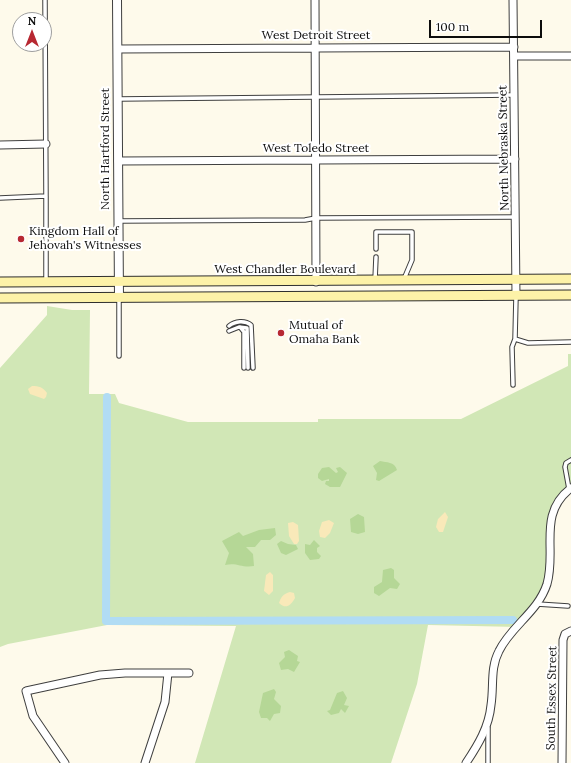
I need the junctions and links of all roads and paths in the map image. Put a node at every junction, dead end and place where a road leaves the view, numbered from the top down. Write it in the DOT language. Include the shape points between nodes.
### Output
graph roads {
  1 [pos="45,0"];
  2 [pos="117,0"];
  3 [pos="315,0"];
  4 [pos="513,0"];
  5 [pos="315,47"];
  6 [pos="514,47"];
  7 [pos="118,49"];
  8 [pos="514,56"];
  9 [pos="571,56"];
  10 [pos="514,95"];
  11 [pos="315,97"];
  12 [pos="118,99"];
  13 [pos="46,144"];
  14 [pos="0,145"];
  15 [pos="515,159"];
  16 [pos="315,160"];
  17 [pos="118,161"];
  18 [pos="46,196"];
  19 [pos="0,198"];
  20 [pos="515,217"];
  21 [pos="316,218"];
  22 [pos="118,221"];
  23 [pos="376,249"];
  24 [pos="376,257"];
  25 [pos="516,279"];
  26 [pos="571,279"];
  27 [pos="403,281"];
  28 [pos="0,282"];
  29 [pos="316,282"];
  30 [pos="375,282"];
  31 [pos="46,283"];
  32 [pos="118,283"];
  33 [pos="571,295"];
  34 [pos="516,296"];
  35 [pos="0,298"];
  36 [pos="119,298"];
  37 [pos="515,339"];
  38 [pos="571,342"];
  39 [pos="119,356"];
  40 [pos="248,368"];
  41 [pos="514,385"];
  42 [pos="571,460"];
  43 [pos="570,488"];
  44 [pos="537,604"];
  45 [pos="568,606"];
  46 [pos="568,632"];
  47 [pos="168,673"];
  48 [pos="189,673"];
  49 [pos="488,723"];
  50 [pos="64,763"];
  51 [pos="145,763"];
  52 [pos="466,763"];
  53 [pos="488,763"];
  54 [pos="562,763"];
  1 -- 13 [label="lane"];
  2 -- 7 [label="street, North Hartford Street"];
  3 -- 5 [label="street"];
  4 -- 6 [label="street, North Nebraska Street"];
  5 -- 6 [label="street, West Detroit Street"];
  5 -- 7 [label="street, West Detroit Street"];
  5 -- 11 [label="street"];
  6 -- 8 [label="street, North Nebraska Street"];
  7 -- 12 [label="street, North Hartford Street"];
  8 -- 9 [label="street"];
  8 -- 10 [label="street, North Nebraska Street"];
  10 -- 11 [label="lane"];
  10 -- 15 [label="street, North Nebraska Street"];
  11 -- 12 [label="lane"];
  11 -- 16 [label="street"];
  12 -- 17 [label="street, North Hartford Street"];
  13 -- 14 [label="street"];
  13 -- 18 [label="lane"];
  15 -- 16 [label="street, West Toledo Street"];
  15 -- 20 [label="street, North Nebraska Street"];
  16 -- 17 [label="street, West Toledo Street"];
  16 -- 21 [label="street"];
  17 -- 22 [label="street, North Hartford Street"];
  18 -- 19 [label="lane"];
  18 -- 31 [label="lane"];
  20 -- 21 [label="lane"];
  20 -- 25 [label="street, North Nebraska Street"];
  21 -- 22 [label="lane"];
  21 -- 29 [label="street"];
  22 -- 32 [label="street, North Hartford Street"];
  23 -- 27 [label="lane" via="376,232 412,232 412,260"];
  24 -- 30 [label="lane"];
  25 -- 26 [label="main road, West Chandler Boulevard"];
  25 -- 27 [label="main road, West Chandler Boulevard"];
  25 -- 34 [label="street, North Nebraska Street"];
  27 -- 30 [label="main road, West Chandler Boulevard"];
  28 -- 31 [label="main road, West Chandler Boulevard"];
  29 -- 30 [label="main road, West Chandler Boulevard"];
  29 -- 32 [label="main road, West Chandler Boulevard"];
  31 -- 32 [label="main road, West Chandler Boulevard"];
  32 -- 36 [label="street, North Hartford Street"];
  33 -- 34 [label="main road"];
  34 -- 36 [label="main road"];
  34 -- 37 [label="lane"];
  35 -- 36 [label="main road"];
  36 -- 39 [label="lane"];
  37 -- 38 [label="lane" via="528,343"];
  37 -- 41 [label="lane" via="512,347"];
  40 -- 40 [label="lane" via="251,325 240,322 229,329 244,326 248,331"];
  42 -- 43 [label="lane" via="565,467"];
  43 -- 44 [label="street" via="555,505 549,535 547,584"];
  44 -- 45 [label="lane"];
  44 -- 49 [label="street" via="509,634 499,651 492,668"];
  46 -- 54 [label="street, South Essex Street" via="563,640"];
  47 -- 48 [label="street"];
  47 -- 50 [label="street" via="100,676 26,691 33,716"];
  47 -- 51 [label="street" via="165,702"];
  49 -- 52 [label="street" via="479,744"];
  49 -- 53 [label="lane"];
}
